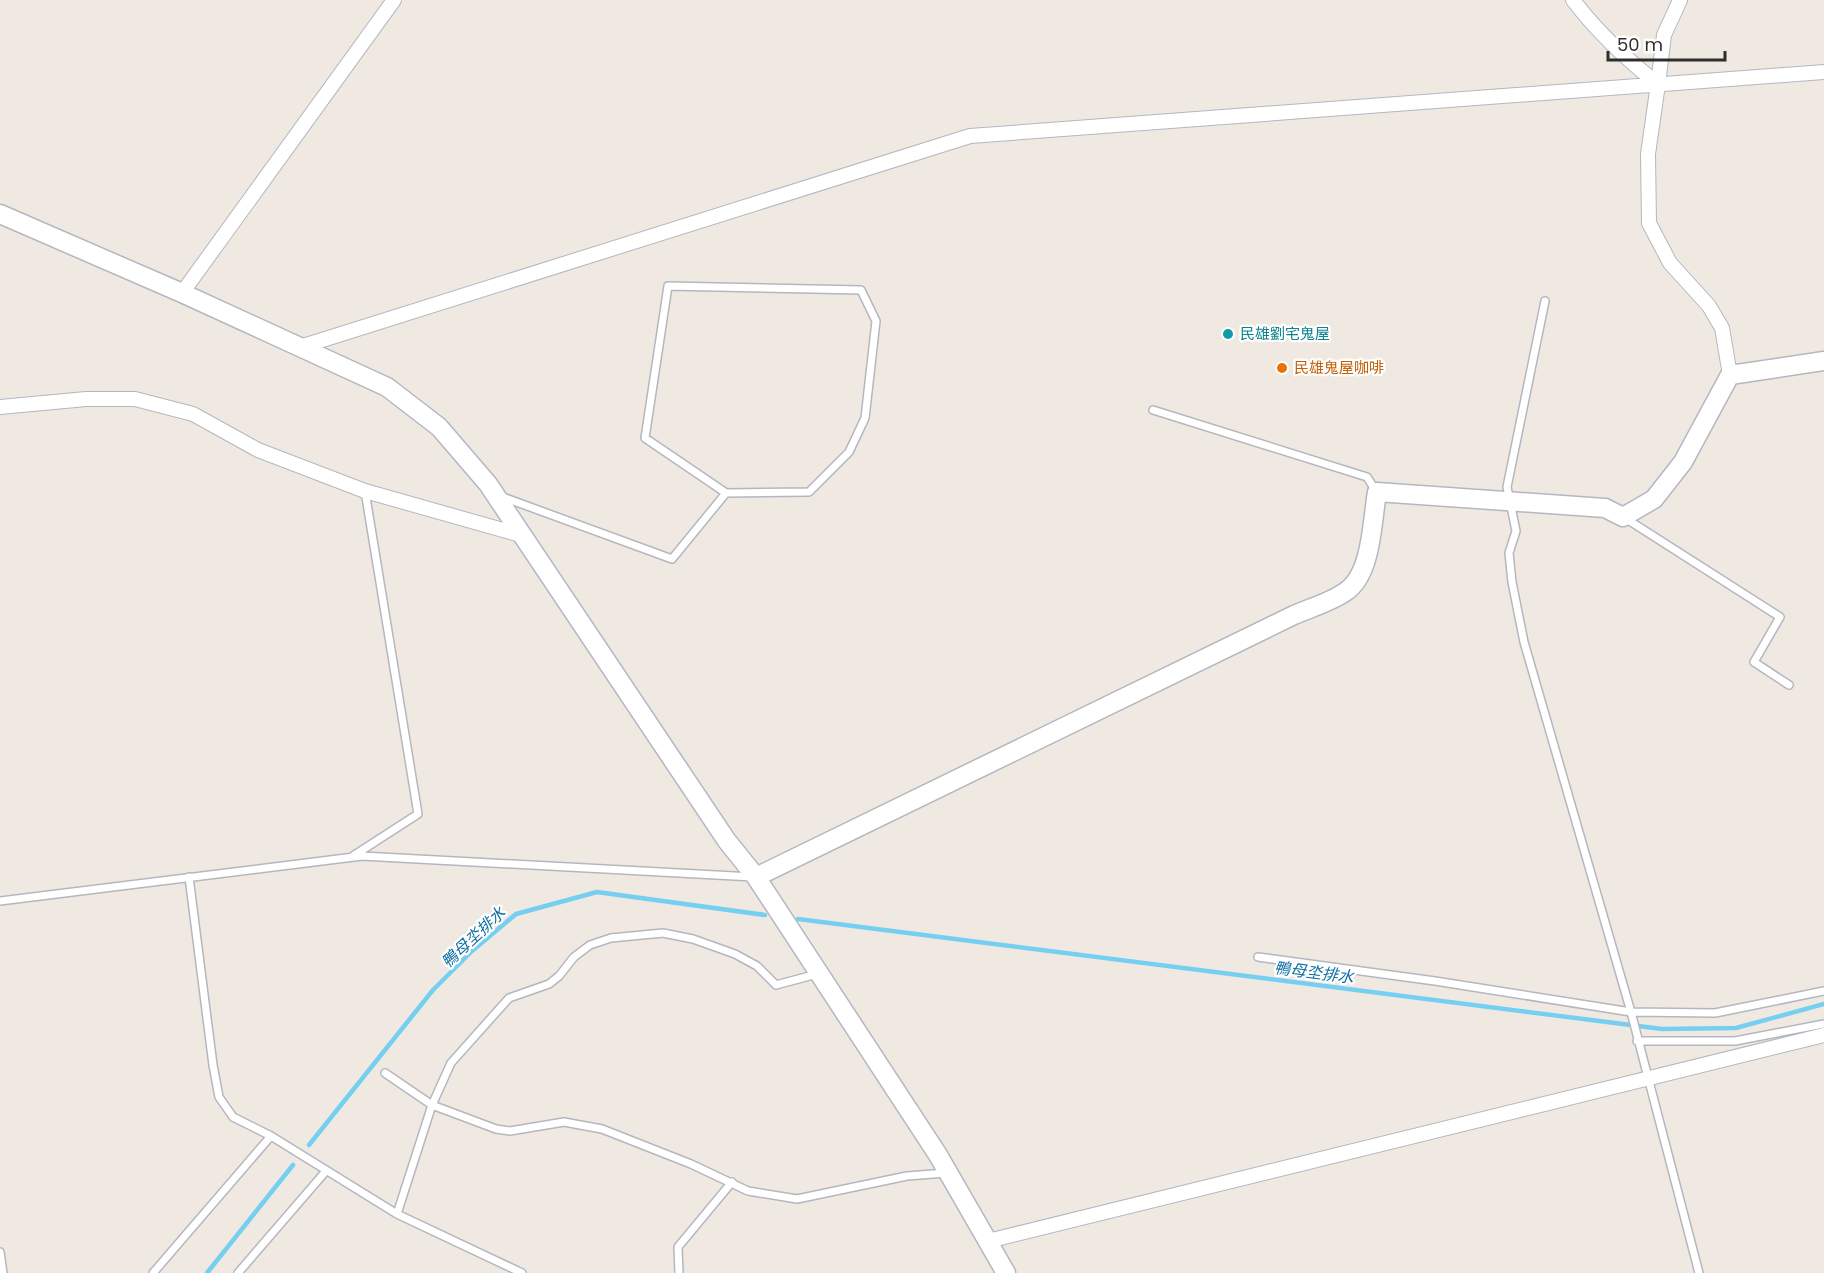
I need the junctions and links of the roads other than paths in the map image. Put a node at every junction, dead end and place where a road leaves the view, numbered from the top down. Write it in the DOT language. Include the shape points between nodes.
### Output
graph roads {
  1 [pos="394,0"];
  2 [pos="1573,0"];
  3 [pos="1680,0"];
  4 [pos="1824,72"];
  5 [pos="1658,84"];
  6 [pos="0,214"];
  7 [pos="182,293"];
  8 [pos="1545,301"];
  9 [pos="300,347"];
  10 [pos="1824,362"];
  11 [pos="1730,375"];
  12 [pos="0,407"];
  13 [pos="1153,410"];
  14 [pos="365,491"];
  15 [pos="1377,492"];
  16 [pos="726,493"];
  17 [pos="495,494"];
  18 [pos="1511,502"];
  19 [pos="1623,517"];
  20 [pos="524,536"];
  21 [pos="1789,686"];
  22 [pos="351,857"];
  23 [pos="189,877"];
  24 [pos="756,877"];
  25 [pos="0,901"];
  26 [pos="1258,957"];
  27 [pos="818,974"];
  28 [pos="1824,991"];
  29 [pos="1631,1012"];
  30 [pos="1824,1024"];
  31 [pos="1824,1035"];
  32 [pos="1637,1041"];
  33 [pos="386,1073"];
  34 [pos="1647,1079"];
  35 [pos="432,1105"];
  36 [pos="271,1136"];
  37 [pos="326,1171"];
  38 [pos="949,1173"];
  39 [pos="732,1182"];
  40 [pos="397,1214"];
  41 [pos="988,1241"];
  42 [pos="0,1252"];
  43 [pos="3,1273"];
  44 [pos="153,1273"];
  45 [pos="238,1273"];
  46 [pos="522,1273"];
  47 [pos="679,1273"];
  48 [pos="1006,1273"];
  49 [pos="1699,1273"];
  1 -- 7 [label="street"];
  2 -- 5 [label="street" via="1618,52"];
  3 -- 5 [label="street" via="1664,35"];
  4 -- 5 [label="street"];
  5 -- 9 [label="street" via="970,136"];
  5 -- 11 [label="street" via="1648,154 1649,223 1670,263 1709,306 1722,328"];
  6 -- 7 [label="street"];
  7 -- 9 [label="street"];
  8 -- 18 [label="lane" via="1507,487"];
  9 -- 17 [label="street" via="387,387 440,428"];
  10 -- 11 [label="street"];
  11 -- 19 [label="street" via="1683,462 1654,499"];
  12 -- 14 [label="street" via="135,399 194,414 258,450"];
  13 -- 15 [label="lane" via="1367,477"];
  14 -- 20 [label="street"];
  14 -- 22 [label="lane" via="418,814"];
  15 -- 18 [label="street"];
  15 -- 24 [label="street" via="1366,560 1358,579 1346,592"];
  16 -- 16 [label="lane" via="645,438 668,286 861,290 876,321 866,418 849,452 809,492"];
  16 -- 17 [label="lane" via="672,559"];
  17 -- 20 [label="street"];
  18 -- 19 [label="street" via="1605,508"];
  18 -- 29 [label="lane" via="1516,531 1509,553 1524,642"];
  19 -- 21 [label="lane" via="1780,617 1754,662"];
  20 -- 24 [label="street" via="727,842"];
  22 -- 23 [label="lane"];
  22 -- 24 [label="lane"];
  23 -- 25 [label="lane"];
  23 -- 36 [label="lane" via="219,1097 233,1117"];
  24 -- 27 [label="street"];
  26 -- 29 [label="lane"];
  27 -- 35 [label="lane" via="776,985 758,966 735,954 663,933 611,938 590,945 549,984 509,998 451,1063"];
  27 -- 38 [label="street"];
  28 -- 29 [label="lane" via="1715,1013"];
  29 -- 32 [label="lane"];
  30 -- 32 [label="lane" via="1735,1041"];
  31 -- 34 [label="street"];
  32 -- 34 [label="lane"];
  33 -- 35 [label="lane"];
  34 -- 41 [label="street"];
  34 -- 49 [label="lane"];
  35 -- 39 [label="lane" via="510,1131 564,1122 603,1129"];
  35 -- 40 [label="lane"];
  36 -- 37 [label="lane"];
  36 -- 44 [label="lane"];
  37 -- 40 [label="lane"];
  37 -- 45 [label="lane"];
  38 -- 39 [label="lane" via="907,1176 797,1199 748,1191"];
  38 -- 41 [label="street"];
  39 -- 47 [label="lane" via="678,1247"];
  40 -- 46 [label="lane"];
  41 -- 48 [label="street"];
  42 -- 43 [label="lane"];
}
